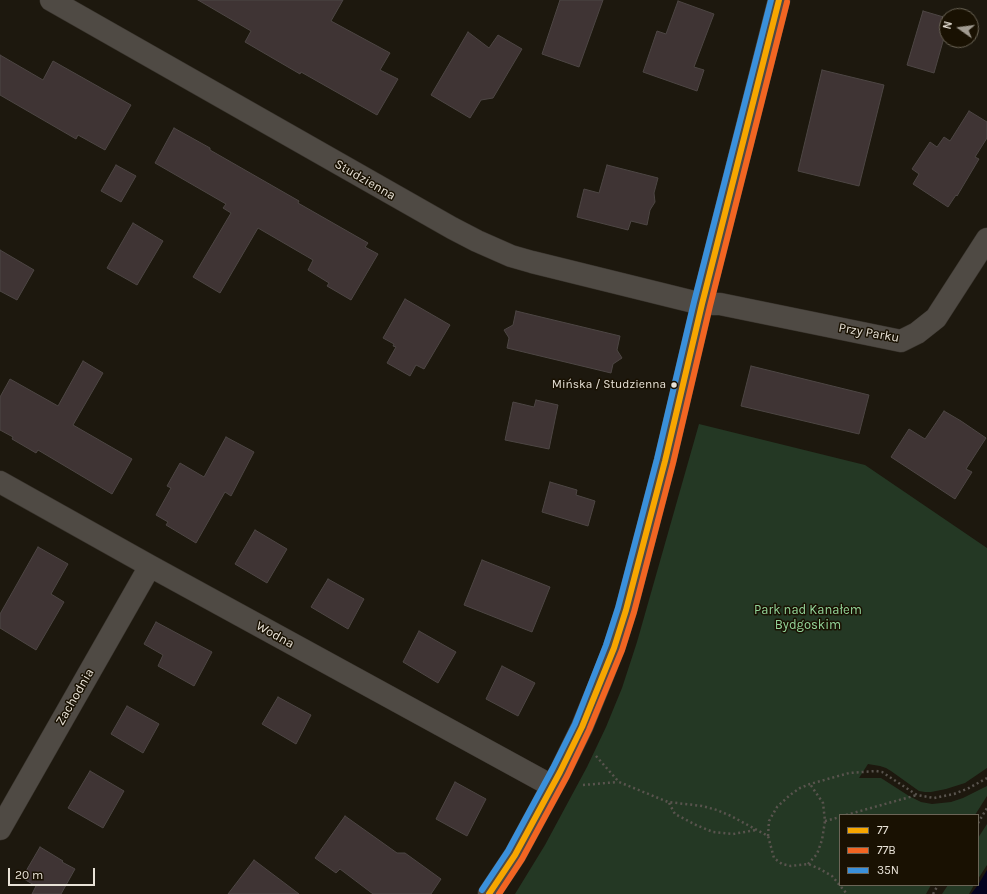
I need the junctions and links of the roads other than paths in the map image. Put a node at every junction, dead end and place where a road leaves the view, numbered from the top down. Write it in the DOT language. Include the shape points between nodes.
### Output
graph roads {
  1 [pos="51,0"];
  2 [pos="779,0"];
  3 [pos="987,239"];
  4 [pos="702,304"];
  5 [pos="0,482"];
  6 [pos="150,566"];
  7 [pos="552,786"];
  8 [pos="0,829"];
  9 [pos="489,894"];
  1 -- 4 [label="street, Studzienna" via="477,241 532,262"];
  2 -- 4 [label="street"];
  3 -- 4 [label="street, Przy Parku" via="936,318 901,342 720,304"];
  4 -- 7 [label="street" via="626,610 614,648 582,727"];
  5 -- 6 [label="street, Wodna"];
  6 -- 7 [label="street, Wodna"];
  6 -- 8 [label="street, Zachodnia"];
  7 -- 9 [label="street" via="515,855"];
}
